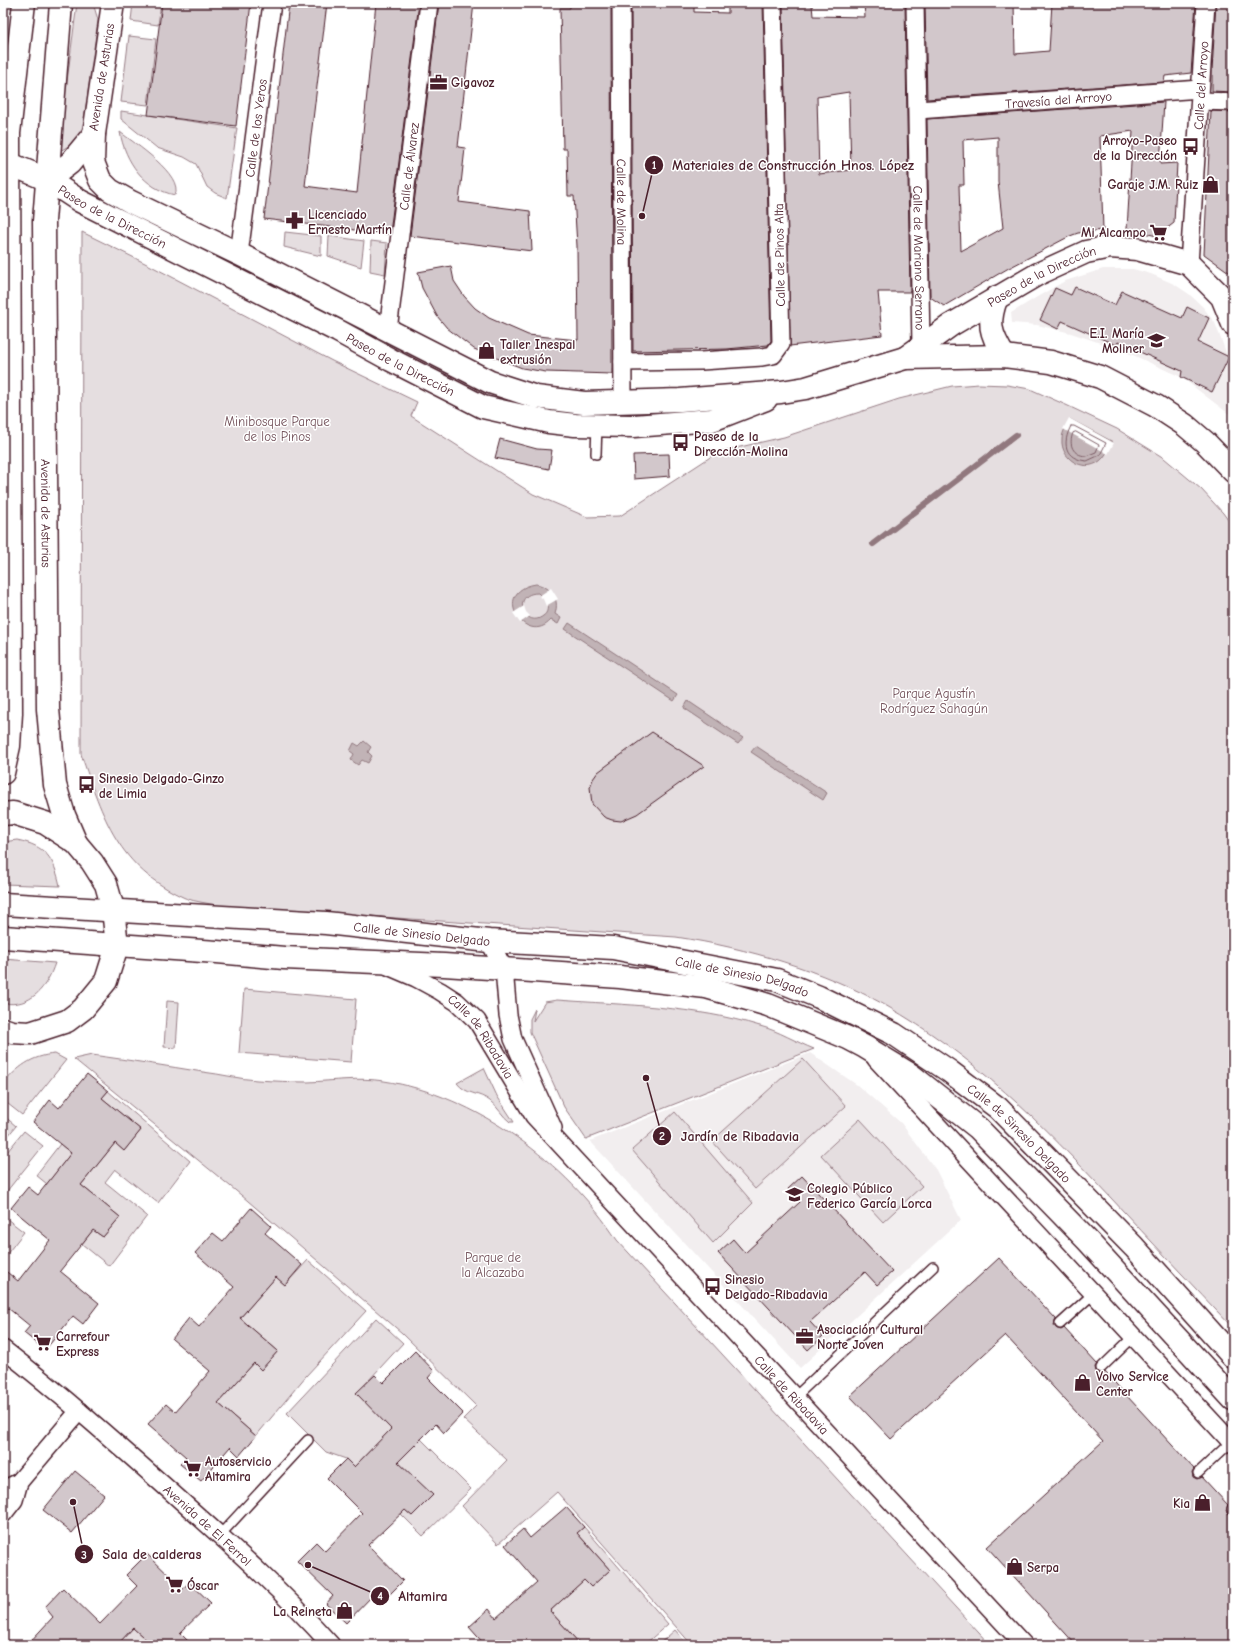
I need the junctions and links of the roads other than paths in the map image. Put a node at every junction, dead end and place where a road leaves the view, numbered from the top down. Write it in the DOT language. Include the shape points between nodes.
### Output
graph roads {
  1 [pos="24,3"];
  2 [pos="61,3"];
  3 [pos="113,3"];
  4 [pos="272,3"];
  5 [pos="429,3"];
  6 [pos="621,3"];
  7 [pos="773,3"];
  8 [pos="915,3"];
  9 [pos="1206,3"];
  10 [pos="1200,95"];
  11 [pos="1233,102"];
  12 [pos="918,110"];
  13 [pos="94,134"];
  14 [pos="6,163"];
  15 [pos="48,180"];
  16 [pos="240,254"];
  17 [pos="1189,264"];
  18 [pos="997,297"];
  19 [pos="1228,297"];
  20 [pos="1233,324"];
  21 [pos="388,330"];
  22 [pos="913,352"];
  23 [pos="1004,356"];
  24 [pos="623,362"];
  25 [pos="781,392"];
  26 [pos="623,402"];
  27 [pos="597,425"];
  28 [pos="1223,451"];
  29 [pos="596,454"];
  30 [pos="1233,470"];
  31 [pos="3,771"];
  32 [pos="3,814"];
  33 [pos="76,843"];
  34 [pos="3,904"];
  35 [pos="113,909"];
  36 [pos="3,937"];
  37 [pos="489,941"];
  38 [pos="117,946"];
  39 [pos="376,962"];
  40 [pos="504,969"];
  41 [pos="6,1034"];
  42 [pos="864,1047"];
  43 [pos="559,1143"];
  44 [pos="933,1267"];
  45 [pos="1093,1294"];
  46 [pos="1060,1324"];
  47 [pos="1134,1337"];
  48 [pos="3,1349"];
  49 [pos="1233,1357"];
  50 [pos="1101,1368"];
  51 [pos="795,1397"];
  52 [pos="1233,1399"];
  53 [pos="80,1411"];
  54 [pos="308,1440"];
  55 [pos="1232,1443"];
  56 [pos="1198,1473"];
  57 [pos="19,1482"];
  58 [pos="3,1490"];
  59 [pos="3,1514"];
  60 [pos="220,1536"];
  61 [pos="331,1645"];
  62 [pos="1024,1645"];
  1 -- 14 [label="main road"];
  2 -- 15 [label="main road, Avenida de Asturias"];
  3 -- 13 [label="main road, Avenida de Asturias"];
  4 -- 16 [label="street, Calle de los Yeros"];
  5 -- 21 [label="street, Calle de Álvarez"];
  6 -- 24 [label="street, Calle de Molina"];
  7 -- 24 [label="street, Calle de Pinos Alta" via="781,344 773,355 762,357"];
  8 -- 12 [label="street, Calle de Mariano Serrano"];
  9 -- 10 [label="street, Calle del Arroyo"];
  10 -- 11 [label="street, Travesía del Arroyo"];
  10 -- 12 [label="street, Travesía del Arroyo"];
  10 -- 17 [label="street, Calle del Arroyo"];
  12 -- 22 [label="street, Calle de Mariano Serrano"];
  13 -- 15 [label="main road, Avenida de Asturias" via="70,163"];
  13 -- 16 [label="main road, Paseo de la Dirección" via="93,162 100,180 110,190"];
  14 -- 15 [label="main road"];
  14 -- 31 [label="main road" via="11,713 9,746"];
  15 -- 27 [label="main road, Paseo de la Dirección" via="80,201 331,327 483,407 549,422"];
  15 -- 33 [label="main road, Avenida de Asturias" via="44,238 48,709 55,784"];
  16 -- 21 [label="main road, Paseo de la Dirección"];
  17 -- 18 [label="main road, Paseo de la Dirección" via="1137,249 1110,247 1086,252 1038,274"];
  17 -- 19 [label="main road, Paseo de la Dirección"];
  18 -- 22 [label="main road, Paseo de la Dirección"];
  18 -- 23 [label="main road" via="991,312 991,329"];
  19 -- 20 [label="main road, Paseo de la Dirección"];
  21 -- 26 [label="main road, Paseo de la Dirección" via="490,382 536,397 584,403"];
  22 -- 23 [label="main road, Paseo de la Dirección"];
  22 -- 25 [label="main road, Paseo de la Dirección" via="806,388"];
  23 -- 28 [label="main road, Paseo de la Dirección" via="1051,362 1100,377 1156,406"];
  24 -- 26 [label="street, Calle de Molina"];
  25 -- 26 [label="main road, Paseo de la Dirección"];
  25 -- 27 [label="main road, Paseo de la Dirección" via="712,420 666,425"];
  27 -- 29 [label="lane"];
  28 -- 30 [label="main road, Paseo de la Dirección"];
  32 -- 33 [label="main road" via="13,813 46,823"];
  33 -- 35 [label="main road" via="106,884"];
  34 -- 35 [label="main road, Calle de Sinesio Delgado"];
  35 -- 37 [label="main road, Calle de Sinesio Delgado" via="326,923"];
  35 -- 38 [label="main road"];
  36 -- 38 [label="main road, Calle de Sinesio Delgado"];
  37 -- 40 [label="street, Calle de Ribadavia"];
  37 -- 49 [label="main road, Calle de Sinesio Delgado" via="613,948 777,980 819,997 894,1034 998,1108 1134,1247"];
  38 -- 39 [label="main road, Calle de Sinesio Delgado"];
  38 -- 41 [label="main road" via="106,981 82,1009 67,1021 30,1033"];
  39 -- 40 [label="main road, Calle de Sinesio Delgado"];
  39 -- 43 [label="street, Calle de Ribadavia" via="440,991 457,1002 477,1021 534,1116"];
  40 -- 42 [label="main road, Calle de Sinesio Delgado" via="620,977 706,987 768,1005"];
  40 -- 43 [label="street, Calle de Ribadavia" via="513,1039"];
  42 -- 45 [label="street, Calle de Sinesio Delgado"];
  42 -- 52 [label="main road, Calle de Sinesio Delgado" via="911,1075 978,1128"];
  43 -- 51 [label="street, Calle de Ribadavia"];
  44 -- 51 [label="lane"];
  45 -- 46 [label="lane"];
  45 -- 47 [label="street, Calle de Sinesio Delgado"];
  47 -- 50 [label="lane"];
  47 -- 55 [label="street, Calle de Sinesio Delgado"];
  48 -- 53 [label="street, Avenida de El Ferrol"];
  51 -- 62 [label="street, Calle de Ribadavia"];
  53 -- 57 [label="street"];
  53 -- 60 [label="street, Avenida de El Ferrol"];
  54 -- 60 [label="lane"];
  55 -- 56 [label="lane"];
  57 -- 58 [label="street"];
  57 -- 59 [label="street" via="14,1500"];
  60 -- 61 [label="street, Avenida de El Ferrol" via="307,1618"];
}
